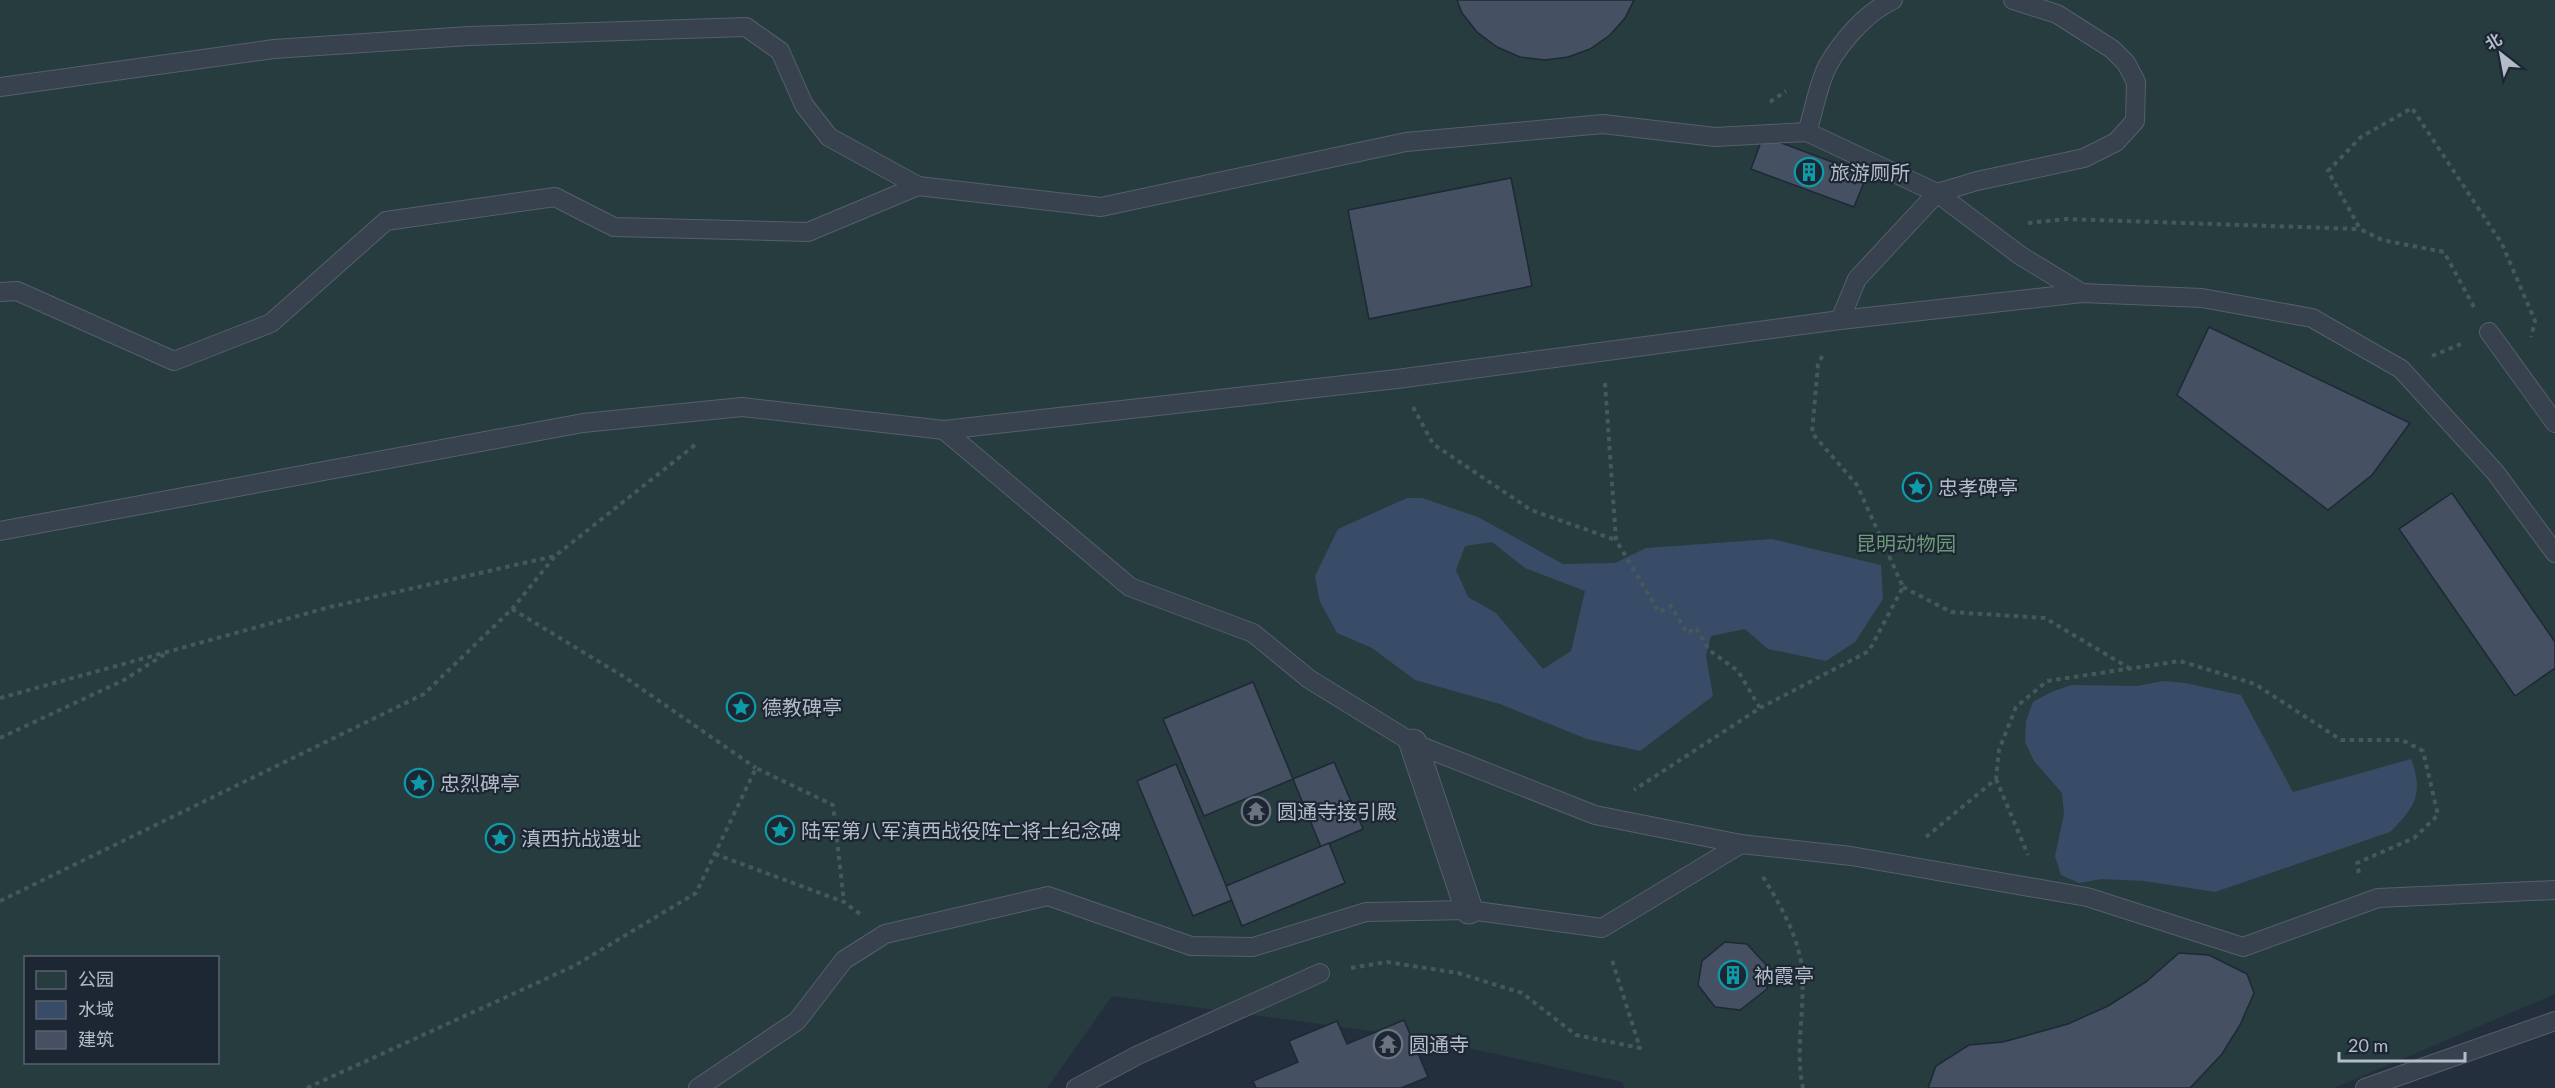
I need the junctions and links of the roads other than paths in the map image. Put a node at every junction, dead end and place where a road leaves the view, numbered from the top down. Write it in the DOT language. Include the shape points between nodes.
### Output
graph roads {
  1 [pos="1893,0"];
  2 [pos="2013,0"];
  3 [pos="0,87"];
  4 [pos="1807,132"];
  5 [pos="918,186"];
  6 [pos="1936,193"];
  7 [pos="0,292"];
  8 [pos="2082,293"];
  9 [pos="1840,320"];
  10 [pos="2488,332"];
  11 [pos="2555,423"];
  12 [pos="944,430"];
  13 [pos="0,531"];
  14 [pos="2555,553"];
  15 [pos="1413,743"];
  16 [pos="1741,844"];
  17 [pos="2555,890"];
  18 [pos="1469,910"];
  19 [pos="1320,973"];
  20 [pos="2555,1021"];
  21 [pos="698,1088"];
  22 [pos="1076,1088"];
  23 [pos="2365,1088"];
  1 -- 4 [label="lane" via="1879,6 1852,33 1828,66"];
  2 -- 6 [label="lane" via="2057,14 2112,49 2126,63 2136,82 2135,121 2116,142 2084,158"];
  3 -- 5 [label="lane" via="274,49 469,36 746,27 780,51 804,105 829,137"];
  4 -- 5 [label="lane" via="1715,137 1603,124 1406,142 1101,207"];
  4 -- 6 [label="lane"];
  5 -- 7 [label="lane" via="808,232 614,227 555,197 386,220 271,323 174,361 17,291"];
  6 -- 8 [label="lane" via="2021,256"];
  6 -- 9 [label="lane" via="1857,279"];
  8 -- 9 [label="lane"];
  8 -- 14 [label="lane" via="2202,298 2312,318 2401,369 2494,472"];
  9 -- 12 [label="lane" via="1397,379"];
  10 -- 11 [label="lane"];
  12 -- 13 [label="lane" via="742,407 583,423"];
  12 -- 15 [label="lane" via="1130,587 1253,633 1309,679"];
  15 -- 16 [label="lane" via="1595,815"];
  15 -- 18 [label="street"];
  16 -- 17 [label="lane" via="1851,856 2087,897 2243,947 2378,897"];
  16 -- 18 [label="lane" via="1602,928"];
  18 -- 21 [label="lane" via="1366,912 1253,947 1191,946 1048,896 885,934 844,960 797,1021"];
  19 -- 22 [label="lane" via="1138,1055"];
  20 -- 23 [label="lane"];
}
